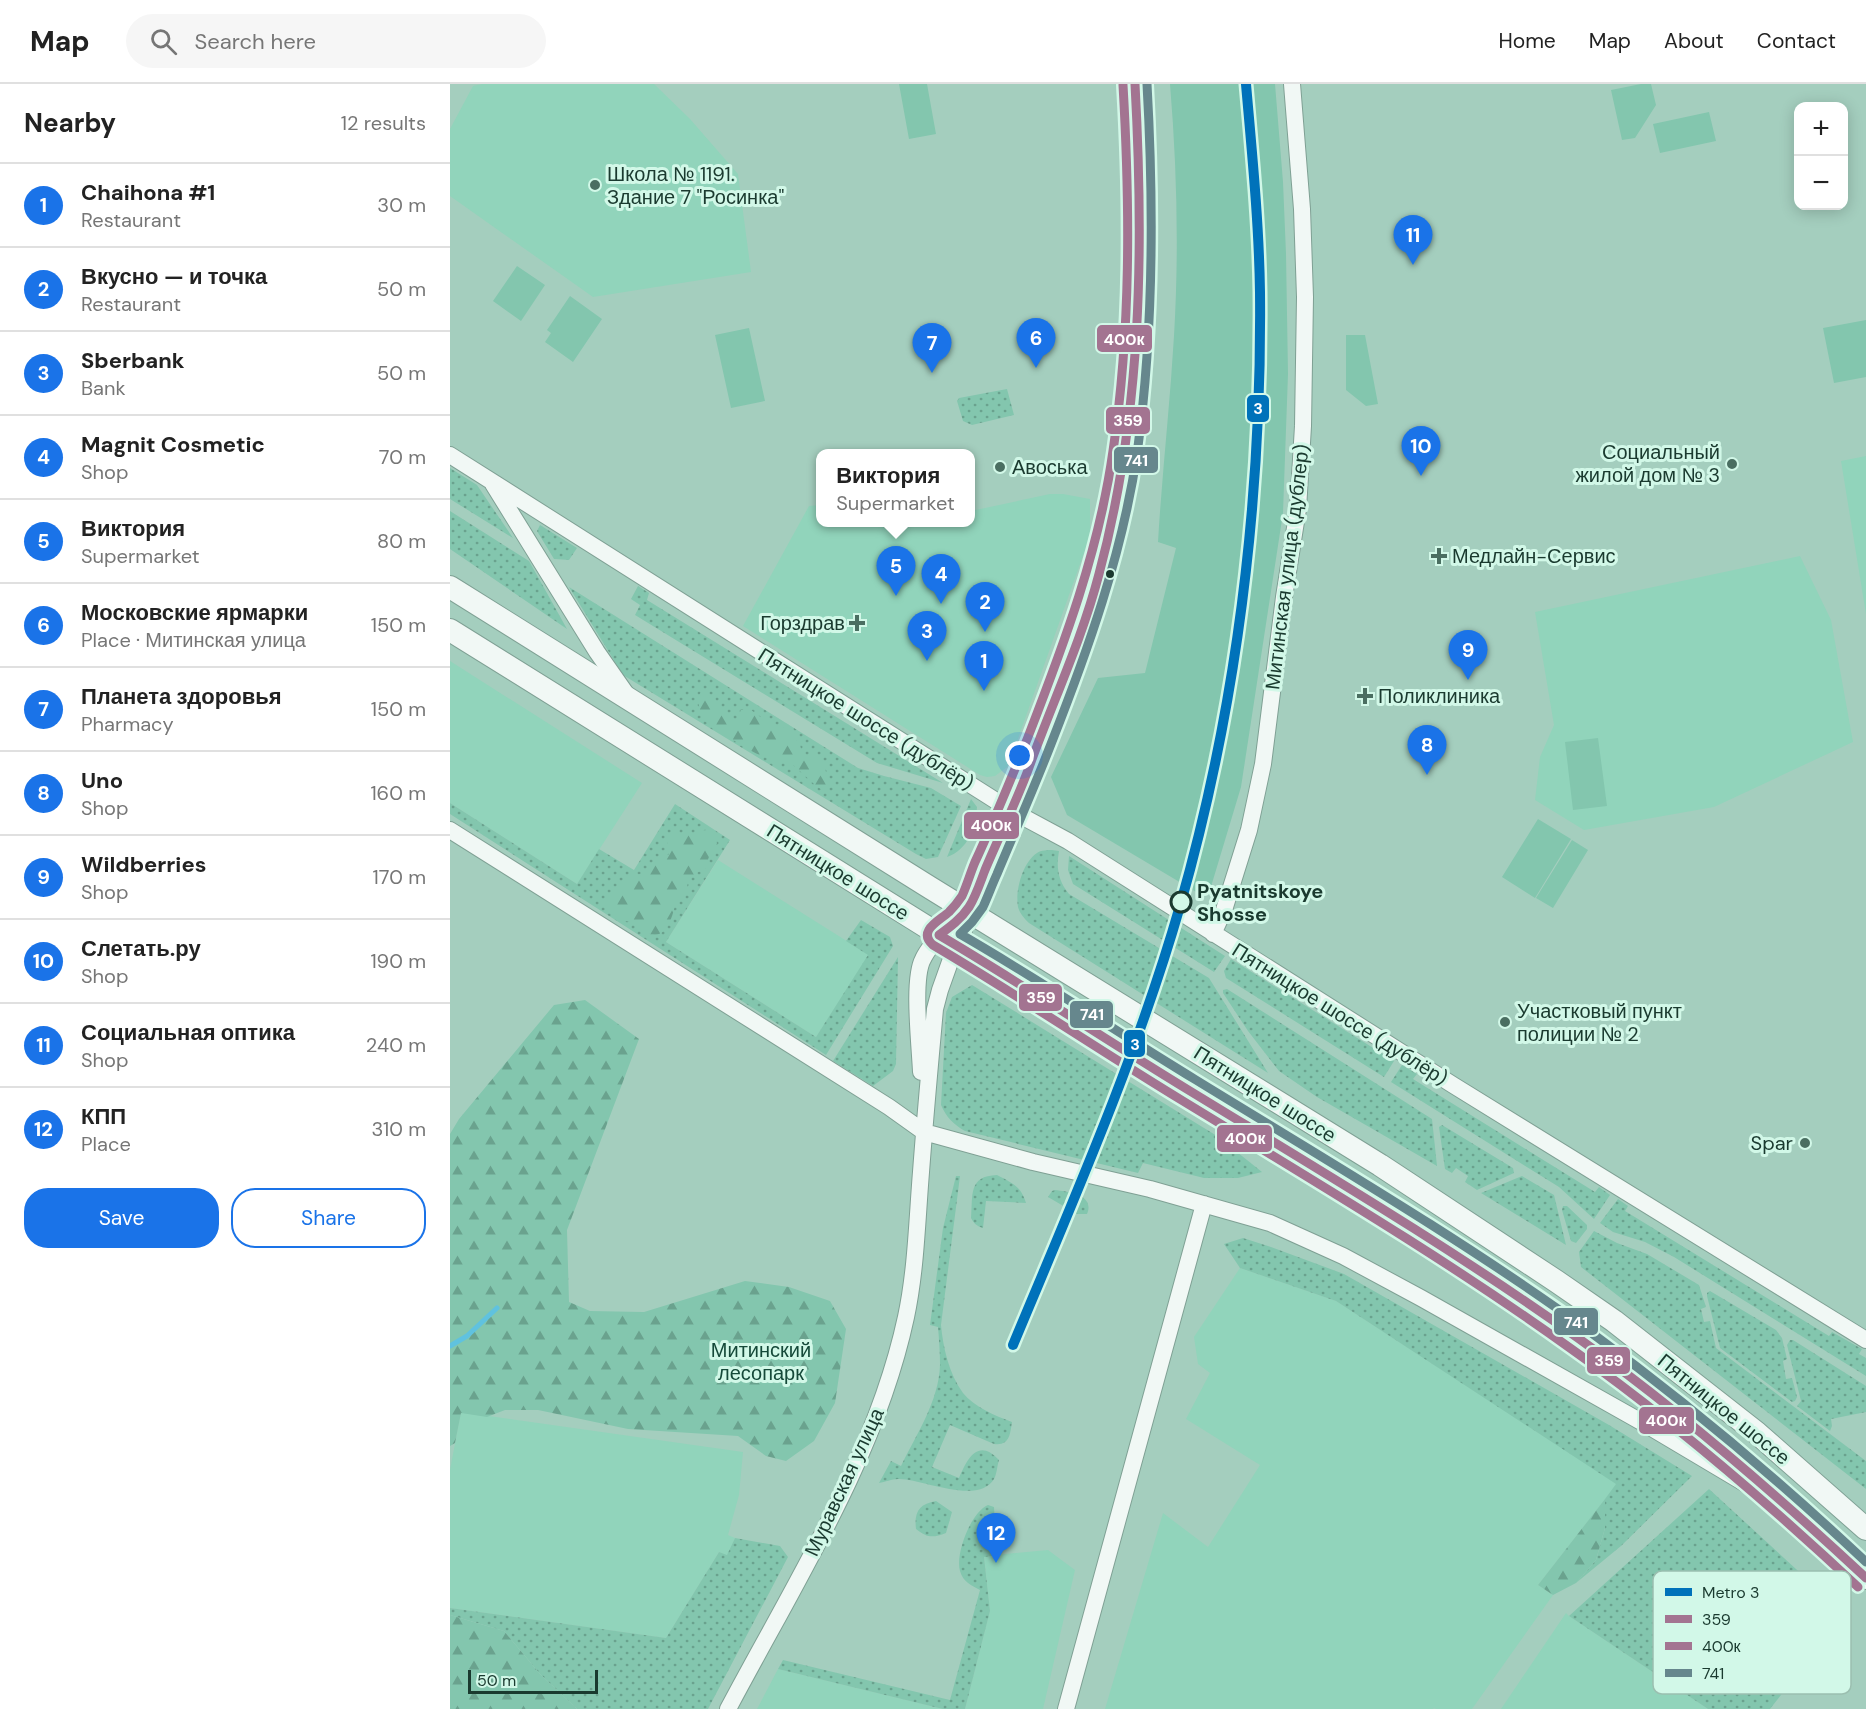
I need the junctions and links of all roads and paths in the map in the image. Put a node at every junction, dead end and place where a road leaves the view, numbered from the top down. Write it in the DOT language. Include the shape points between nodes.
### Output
graph roads {
  1 [pos="1135,84"];
  2 [pos="1292,84"];
  3 [pos="450,455"];
  4 [pos="490,479"];
  5 [pos="450,587"];
  6 [pos="450,630"];
  7 [pos="633,703"];
  8 [pos="1012,811"];
  9 [pos="450,830"];
  10 [pos="967,911"];
  11 [pos="1213,934"];
  12 [pos="948,940"];
  13 [pos="924,1132"];
  14 [pos="1204,1204"];
  15 [pos="1866,1340"];
  16 [pos="1797,1515"];
  17 [pos="1866,1529"];
  18 [pos="1866,1578"];
  19 [pos="728,1709"];
  20 [pos="1066,1709"];
  1 -- 8 [label="main road" via="1140,247 1126,449 1099,575"];
  2 -- 11 [label="street, Митинская улица (дублер)" via="1305,297 1298,508 1263,764 1249,830"];
  3 -- 4 [label="street, Пятницкое шоссе (дублёр)"];
  4 -- 7 [label="street"];
  4 -- 8 [label="street, Пятницкое шоссе (дублёр)"];
  5 -- 7 [label="main road, Пятницкое шоссе"];
  6 -- 12 [label="main road, Пятницкое шоссе"];
  7 -- 10 [label="main road, Пятницкое шоссе"];
  8 -- 10 [label="main road"];
  8 -- 11 [label="street, Пятницкое шоссе (дублёр)" via="1068,841"];
  9 -- 13 [label="street"];
  10 -- 12 [label="main road"];
  10 -- 17 [label="main road, Пятницкое шоссе" via="1380,1165 1614,1321 1757,1432"];
  11 -- 15 [label="street, Пятницкое шоссе (дублёр)"];
  12 -- 13 [label="street, Муравская улица" via="935,1009"];
  12 -- 13 [label="street, Муравская улица" via="922,960 918,980"];
  12 -- 16 [label="main road, Пятницкое шоссе" via="1364,1197 1537,1310 1685,1420"];
  13 -- 14 [label="street"];
  13 -- 19 [label="street, Муравская улица" via="906,1317 872,1431 816,1547"];
  14 -- 16 [label="street" via="1270,1223 1343,1256 1645,1424"];
  14 -- 20 [label="street"];
  16 -- 18 [label="main road, Пятницкое шоссе"];
}
